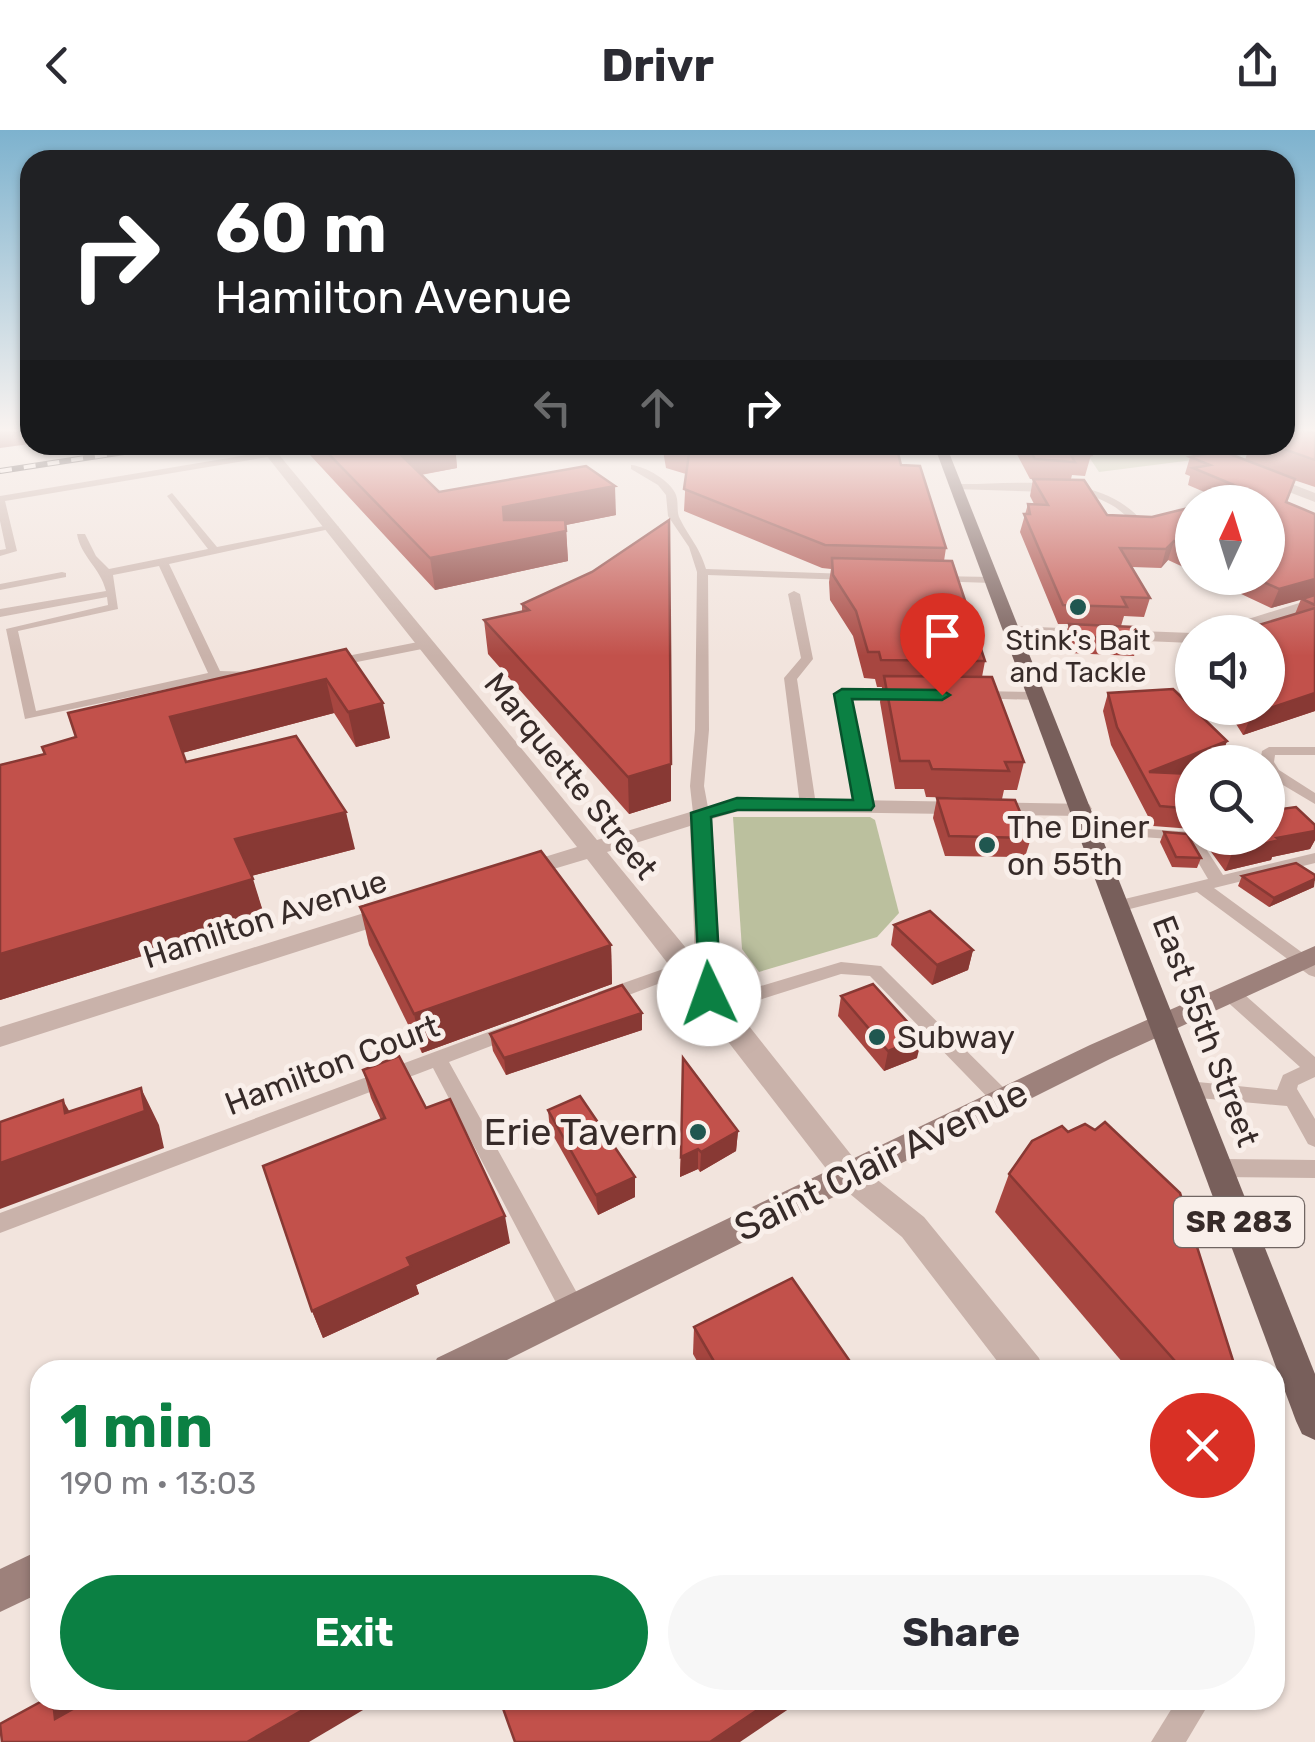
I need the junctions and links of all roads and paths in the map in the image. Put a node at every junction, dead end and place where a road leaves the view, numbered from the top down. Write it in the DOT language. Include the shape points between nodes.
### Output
graph roads {
  1 [pos="1,505"];
  2 [pos="179,505"];
  3 [pos="315,505"];
  4 [pos="671,505"];
  5 [pos="964,505"];
  6 [pos="1126,505"];
  7 [pos="1137,522"];
  8 [pos="334,527"];
  9 [pos="81,536"];
  10 [pos="214,550"];
  11 [pos="0,552"];
  12 [pos="162,561"];
  13 [pos="702,572"];
  14 [pos="107,573"];
  15 [pos="62,575"];
  16 [pos="870,578"];
  17 [pos="925,578"];
  18 [pos="992,580"];
  19 [pos="0,587"];
  20 [pos="112,593"];
  21 [pos="794,594"];
  22 [pos="1315,603"];
  23 [pos="0,613"];
  24 [pos="1274,615"];
  25 [pos="1012,631"];
  26 [pos="1175,637"];
  27 [pos="423,644"];
  28 [pos="312,667"];
  29 [pos="215,675"];
  30 [pos="264,677"];
  31 [pos="918,695"];
  32 [pos="956,695"];
  33 [pos="1037,696"];
  34 [pos="1285,751"];
  35 [pos="1315,752"];
  36 [pos="1285,780"];
  37 [pos="1315,799"];
  38 [pos="808,805"];
  39 [pos="864,806"];
  40 [pos="701,813"];
  41 [pos="1085,820"];
  42 [pos="589,850"];
  43 [pos="1315,858"];
  44 [pos="488,882"];
  45 [pos="1209,883"];
  46 [pos="412,906"];
  47 [pos="1118,906"];
  48 [pos="1311,962"];
  49 [pos="686,967"];
  50 [pos="1230,993"];
  51 [pos="713,1000"];
  52 [pos="582,1006"];
  53 [pos="1163,1023"];
  54 [pos="528,1025"];
  55 [pos="0,1037"];
  56 [pos="437,1057"];
  57 [pos="1314,1068"];
  58 [pos="1188,1089"];
  59 [pos="1292,1099"];
  60 [pos="1004,1100"];
  61 [pos="1315,1138"];
  62 [pos="1219,1168"];
  63 [pos="1315,1169"];
  64 [pos="849,1175"];
  65 [pos="0,1222"];
  66 [pos="573,1310"];
  67 [pos="470,1360"];
  68 [pos="1018,1360"];
  69 [pos="1315,1421"];
  70 [pos="30,1576"];
  71 [pos="0,1591"];
  72 [pos="1188,1710"];
  73 [pos="1167,1742"];
  1 -- 11 [label="lane" via="12,550"];
  2 -- 10 [label="lane"];
  3 -- 8 [label="street, Marquette Street"];
  4 -- 13 [label="lane"];
  5 -- 18 [label="main road, East 55th Street"];
  6 -- 7 [label="lane"];
  8 -- 10 [label="lane"];
  8 -- 27 [label="street, Marquette Street"];
  9 -- 14 [label="lane"];
  10 -- 12 [label="lane"];
  12 -- 14 [label="lane"];
  12 -- 29 [label="lane"];
  13 -- 16 [label="lane"];
  13 -- 40 [label="lane" via="696,786"];
  14 -- 20 [label="lane"];
  15 -- 19 [label="lane"];
  17 -- 18 [label="lane"];
  18 -- 25 [label="main road, East 55th Street"];
  20 -- 23 [label="lane"];
  20 -- 29 [label="lane" via="114,607 12,628 30,716"];
  21 -- 38 [label="lane" via="806,659 790,678"];
  22 -- 24 [label="street"];
  25 -- 26 [label="street"];
  25 -- 33 [label="main road, East 55th Street"];
  27 -- 28 [label="lane"];
  27 -- 42 [label="street, Marquette Street"];
  29 -- 30 [label="lane"];
  31 -- 39 [label="lane" via="842,694"];
  32 -- 33 [label="lane"];
  33 -- 41 [label="main road, East 55th Street"];
  34 -- 35 [label="lane"];
  36 -- 37 [label="lane"];
  38 -- 39 [label="street"];
  38 -- 40 [label="street" via="737,804"];
  39 -- 41 [label="street"];
  40 -- 42 [label="street"];
  40 -- 51 [label="street"];
  41 -- 45 [label="lane" via="1190,836"];
  41 -- 47 [label="main road, East 55th Street"];
  42 -- 44 [label="street"];
  42 -- 49 [label="street, Marquette Street"];
  43 -- 45 [label="lane"];
  45 -- 47 [label="lane"];
  45 -- 48 [label="lane"];
  46 -- 55 [label="street, Hamilton Avenue"];
  47 -- 53 [label="main road, East 55th Street"];
  48 -- 50 [label="main road, Saint Clair Avenue"];
  49 -- 51 [label="street, Marquette Street"];
  49 -- 52 [label="lane"];
  50 -- 53 [label="main road, Saint Clair Avenue"];
  50 -- 57 [label="lane"];
  51 -- 60 [label="lane" via="841,968 875,970"];
  51 -- 64 [label="street, Marquette Street"];
  53 -- 58 [label="main road, East 55th Street / SR 283"];
  53 -- 60 [label="main road, Saint Clair Avenue"];
  54 -- 56 [label="lane, Hamilton Court"];
  56 -- 65 [label="lane, Hamilton Court"];
  56 -- 66 [label="lane"];
  57 -- 59 [label="lane" via="1290,1080"];
  58 -- 59 [label="lane"];
  58 -- 62 [label="main road, East 55th Street / SR 283"];
  59 -- 61 [label="lane"];
  60 -- 64 [label="main road, Saint Clair Avenue"];
  62 -- 63 [label="lane"];
  62 -- 69 [label="main road, East 55th Street / SR 283"];
  64 -- 66 [label="main road, Saint Clair Avenue"];
  64 -- 68 [label="street, Marquette Street" via="912,1227"];
  66 -- 67 [label="main road, Saint Clair Avenue"];
  70 -- 71 [label="main road"];
  72 -- 73 [label="lane"];
}
